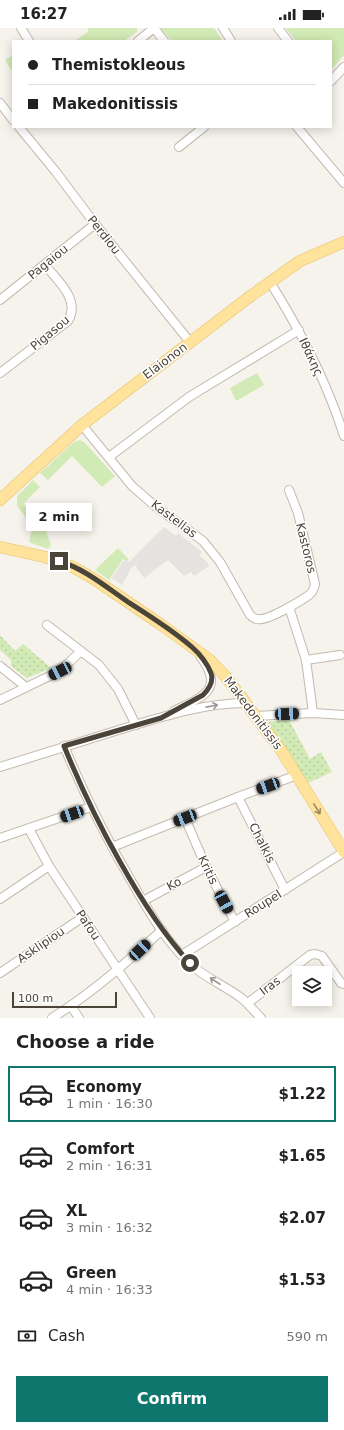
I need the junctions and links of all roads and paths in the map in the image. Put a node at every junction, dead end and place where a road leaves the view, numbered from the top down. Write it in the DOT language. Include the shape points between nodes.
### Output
graph roads {
  1 [pos="21,28"];
  2 [pos="154,28"];
  3 [pos="222,28"];
  4 [pos="278,28"];
  5 [pos="28,40"];
  6 [pos="139,40"];
  7 [pos="163,40"];
  8 [pos="229,40"];
  9 [pos="287,40"];
  10 [pos="344,67"];
  11 [pos="332,80"];
  12 [pos="0,103"];
  13 [pos="12,119"];
  14 [pos="20,128"];
  15 [pos="203,128"];
  16 [pos="298,128"];
  17 [pos="179,147"];
  18 [pos="344,183"];
  19 [pos="95,224"];
  20 [pos="344,242"];
  21 [pos="45,264"];
  22 [pos="270,282"];
  23 [pos="0,300"];
  24 [pos="299,330"];
  25 [pos="190,342"];
  26 [pos="0,373"];
  27 [pos="82,425"];
  28 [pos="344,436"];
  29 [pos="109,457"];
  30 [pos="289,490"];
  31 [pos="0,500"];
  32 [pos="1,547"];
  33 [pos="289,607"];
  34 [pos="256,619"];
  35 [pos="47,625"];
  36 [pos="194,649"];
  37 [pos="81,651"];
  38 [pos="340,654"];
  39 [pos="306,660"];
  40 [pos="0,666"];
  41 [pos="26,687"];
  42 [pos="0,700"];
  43 [pos="246,703"];
  44 [pos="313,713"];
  45 [pos="344,715"];
  46 [pos="255,716"];
  47 [pos="161,718"];
  48 [pos="136,725"];
  49 [pos="64,746"];
  50 [pos="0,767"];
  51 [pos="297,776"];
  52 [pos="238,797"];
  53 [pos="91,807"];
  54 [pos="185,818"];
  55 [pos="29,829"];
  56 [pos="0,838"];
  57 [pos="112,847"];
  58 [pos="344,852"];
  59 [pos="49,866"];
  60 [pos="206,867"];
  61 [pos="285,890"];
  62 [pos="0,899"];
  63 [pos="143,901"];
  64 [pos="83,917"];
  65 [pos="235,922"];
  66 [pos="162,930"];
  67 [pos="182,955"];
  68 [pos="118,970"];
  69 [pos="0,973"];
  70 [pos="344,984"];
  71 [pos="248,1003"];
  72 [pos="71,1006"];
  73 [pos="52,1018"];
  74 [pos="79,1018"];
  75 [pos="150,1018"];
  76 [pos="260,1018"];
  1 -- 5 [label="street"];
  2 -- 6 [label="street"];
  2 -- 7 [label="street"];
  3 -- 8 [label="street"];
  4 -- 9 [label="street"];
  10 -- 11 [label="street"];
  12 -- 13 [label="street"];
  14 -- 19 [label="street, Perdiou"];
  15 -- 17 [label="street"];
  16 -- 18 [label="street"];
  19 -- 21 [label="street, Pagaiou"];
  19 -- 25 [label="street, Perdiou"];
  20 -- 22 [label="main road, Elaionon" via="300,261"];
  21 -- 23 [label="street, Pagaiou"];
  21 -- 26 [label="street, Pigasou" via="70,297 72,315 68,321"];
  22 -- 24 [label="street, Ιθάκης"];
  22 -- 25 [label="main road, Elaionon"];
  24 -- 28 [label="street, Ιθάκης" via="336,410"];
  24 -- 29 [label="street" via="189,397"];
  25 -- 27 [label="main road, Elaionon"];
  27 -- 29 [label="street, Kastellas"];
  27 -- 31 [label="main road, Elaionon"];
  29 -- 34 [label="street, Kastellas" via="132,486 203,541 220,562 250,615"];
  30 -- 33 [label="street, Kastoros" via="298,513 315,584 310,594"];
  32 -- 36 [label="main road, Makedonitissis" via="45,556 86,573"];
  33 -- 34 [label="street, Kastoros" via="264,619"];
  33 -- 39 [label="street"];
  35 -- 37 [label="street"];
  36 -- 43 [label="main road, Makedonitissis" via="220,670"];
  36 -- 47 [label="street" via="208,668 211,684 203,695"];
  37 -- 41 [label="street" via="60,671"];
  37 -- 48 [label="street" via="99,665 118,689"];
  38 -- 39 [label="street"];
  39 -- 44 [label="street"];
  40 -- 41 [label="street"];
  41 -- 42 [label="street"];
  43 -- 46 [label="main road, Makedonitissis"];
  47 -- 43 [label="street, one-way" via="211,706"];
  44 -- 45 [label="street"];
  44 -- 46 [label="street"];
  46 -- 51 [label="main road, Makedonitissis"];
  47 -- 48 [label="street"];
  48 -- 49 [label="street"];
  49 -- 50 [label="street"];
  49 -- 53 [label="street"];
  51 -- 52 [label="street"];
  51 -- 58 [label="main road, Makedonitissis, one-way"];
  52 -- 54 [label="street"];
  52 -- 61 [label="street, Chalkis"];
  53 -- 55 [label="street"];
  53 -- 57 [label="street"];
  54 -- 57 [label="street"];
  54 -- 60 [label="street, Kritis"];
  55 -- 56 [label="street"];
  55 -- 59 [label="street, Pafou"];
  57 -- 63 [label="street"];
  58 -- 61 [label="street, Roupel"];
  59 -- 62 [label="street"];
  59 -- 64 [label="street, Pafou"];
  60 -- 63 [label="street, Ko"];
  60 -- 65 [label="street, Kritis"];
  61 -- 65 [label="street, Roupel"];
  63 -- 66 [label="street"];
  64 -- 68 [label="street, Pafou"];
  64 -- 69 [label="street, Asklipiou"];
  65 -- 67 [label="street, Roupel"];
  66 -- 67 [label="street"];
  66 -- 68 [label="street"];
  71 -- 67 [label="street, one-way" via="198,970"];
  68 -- 72 [label="street"];
  68 -- 75 [label="street, Pafou"];
  70 -- 71 [label="street, Iras" via="322,956 315,954 310,955"];
  71 -- 76 [label="street"];
  72 -- 73 [label="street"];
  72 -- 74 [label="street"];
}
